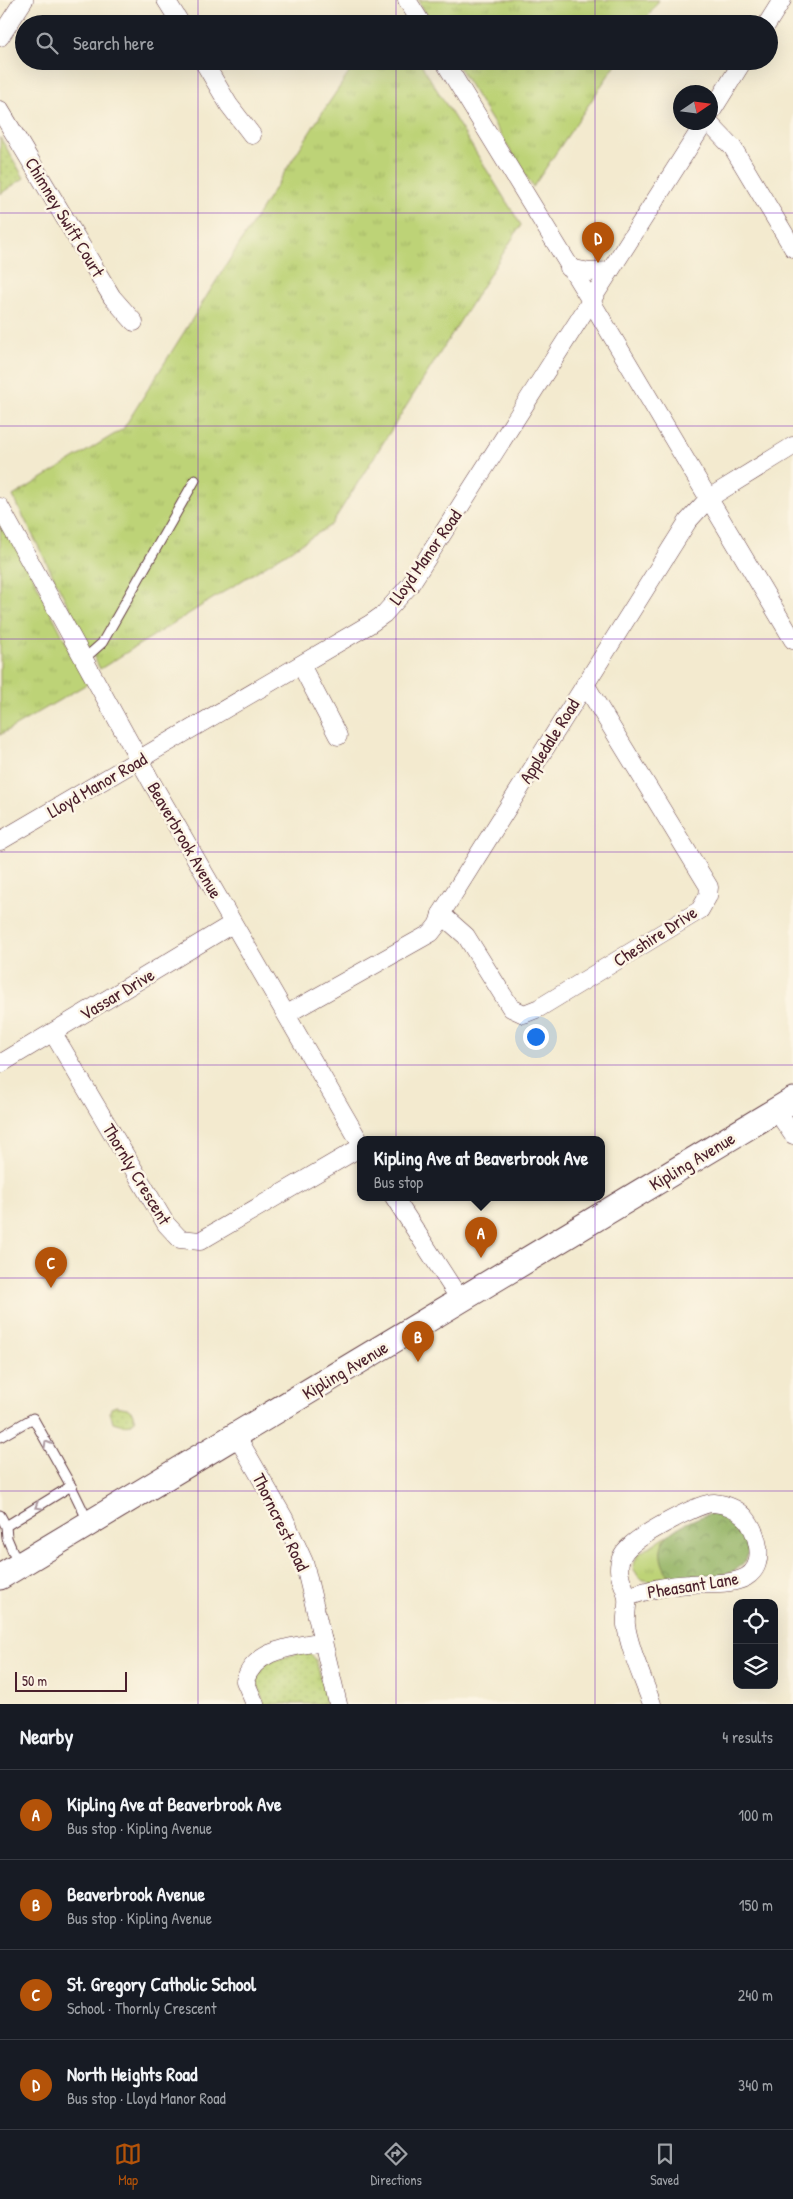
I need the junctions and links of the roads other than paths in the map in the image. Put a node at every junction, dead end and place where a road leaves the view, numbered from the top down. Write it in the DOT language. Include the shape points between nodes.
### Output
graph roads {
  1 [pos="24,0"];
  2 [pos="166,0"];
  3 [pos="407,0"];
  4 [pos="782,0"];
  5 [pos="175,15"];
  6 [pos="416,15"];
  7 [pos="773,15"];
  8 [pos="0,37"];
  9 [pos="208,70"];
  10 [pos="449,70"];
  11 [pos="737,70"];
  12 [pos="718,101"];
  13 [pos="0,110"];
  14 [pos="701,130"];
  15 [pos="714,130"];
  16 [pos="252,135"];
  17 [pos="793,248"];
  18 [pos="569,268"];
  19 [pos="610,271"];
  20 [pos="591,301"];
  21 [pos="134,322"];
  22 [pos="793,446"];
  23 [pos="195,480"];
  24 [pos="709,498"];
  25 [pos="0,507"];
  26 [pos="793,640"];
  27 [pos="84,659"];
  28 [pos="301,665"];
  29 [pos="585,684"];
  30 [pos="338,736"];
  31 [pos="140,760"];
  32 [pos="0,841"];
  33 [pos="441,914"];
  34 [pos="232,924"];
  35 [pos="287,1014"];
  36 [pos="53,1033"];
  37 [pos="0,1064"];
  38 [pos="785,1105"];
  39 [pos="793,1135"];
  40 [pos="357,1138"];
  41 [pos="357,1147"];
  42 [pos="397,1201"];
  43 [pos="461,1301"];
  44 [pos="236,1435"];
  45 [pos="0,1437"];
  46 [pos="71,1486"];
  47 [pos="0,1515"];
  48 [pos="89,1524"];
  49 [pos="6,1526"];
  50 [pos="10,1572"];
  51 [pos="627,1597"];
  52 [pos="323,1641"];
  53 [pos="255,1704"];
  54 [pos="338,1704"];
  55 [pos="652,1704"];
  1 -- 8 [label="street"];
  2 -- 5 [label="street"];
  3 -- 6 [label="street"];
  4 -- 7 [label="street"];
  9 -- 16 [label="street"];
  10 -- 18 [label="street"];
  11 -- 12 [label="street"];
  13 -- 21 [label="street, Chimney Swift Court" via="112,297"];
  14 -- 19 [label="street, Lloyd Manor Road"];
  15 -- 17 [label="street" via="733,148"];
  18 -- 19 [label="street"];
  18 -- 20 [label="street"];
  19 -- 20 [label="street, Lloyd Manor Road"];
  20 -- 24 [label="street"];
  20 -- 28 [label="street, Lloyd Manor Road" via="410,585 377,619"];
  22 -- 24 [label="street, Appledale Road"];
  23 -- 27 [label="lane" via="102,642"];
  24 -- 26 [label="street"];
  24 -- 29 [label="street, Appledale Road" via="688,521"];
  25 -- 27 [label="street, Beaverbrook Avenue"];
  27 -- 31 [label="street, Beaverbrook Avenue"];
  28 -- 30 [label="street"];
  28 -- 31 [label="street, Lloyd Manor Road"];
  29 -- 33 [label="street, Appledale Road"];
  29 -- 33 [label="street, Cheshire Drive" via="709,887 700,910 524,1014 511,1008 466,936"];
  31 -- 32 [label="street, Lloyd Manor Road"];
  31 -- 34 [label="street, Beaverbrook Avenue"];
  33 -- 35 [label="street, Appledale Road" via="430,933"];
  34 -- 35 [label="street, Beaverbrook Avenue"];
  34 -- 36 [label="street, Vassar Drive"];
  35 -- 40 [label="street, Beaverbrook Avenue"];
  36 -- 37 [label="street, Vassar Drive"];
  36 -- 41 [label="street, Thornly Crescent" via="166,1224 180,1239 200,1241"];
  38 -- 39 [label="street"];
  38 -- 43 [label="main road, Kipling Avenue"];
  42 -- 43 [label="street"];
  43 -- 44 [label="main road, Kipling Avenue"];
  44 -- 48 [label="main road, Kipling Avenue"];
  44 -- 52 [label="street, Thorncrest Road" via="284,1518 304,1562"];
  46 -- 45 [label="lane, one-way" via="33,1418"];
  46 -- 48 [label="lane"];
  46 -- 49 [label="lane, one-way"];
  47 -- 49 [label="lane"];
  48 -- 50 [label="main road, Kipling Avenue"];
  49 -- 50 [label="lane"];
  51 -- 51 [label="street, Pheasant Lane" via="662,1587 734,1581 747,1576 757,1560 759,1549 750,1523 737,1509 713,1503 702,1505 650,1532 621,1557 619,1569"];
  51 -- 55 [label="street, Pheasant Lane" via="629,1638"];
  52 -- 53 [label="street" via="277,1651 258,1659 249,1668 245,1681"];
  52 -- 54 [label="street, Thorncrest Road"];
}
